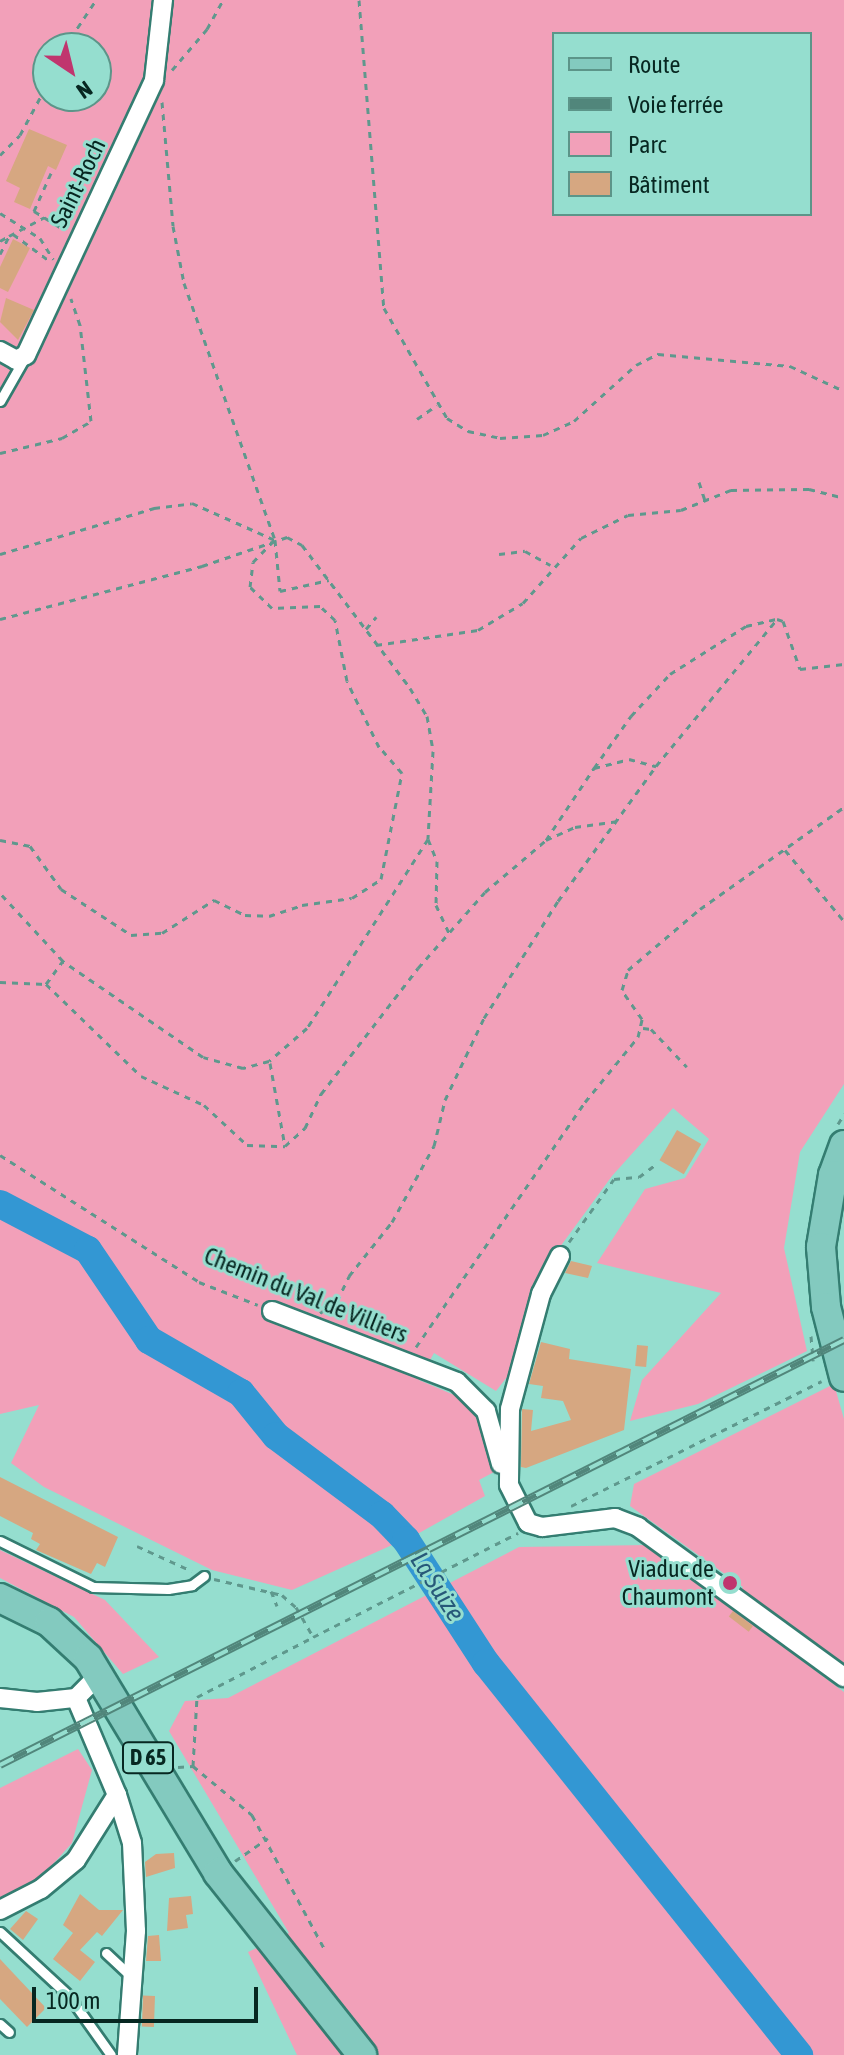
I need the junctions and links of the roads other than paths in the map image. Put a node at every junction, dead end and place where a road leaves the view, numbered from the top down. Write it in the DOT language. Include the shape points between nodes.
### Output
graph roads {
  1 [pos="163,0"];
  2 [pos="0,351"];
  3 [pos="26,355"];
  4 [pos="0,401"];
  5 [pos="844,1145"];
  6 [pos="560,1256"];
  7 [pos="272,1311"];
  8 [pos="843,1374"];
  9 [pos="509,1485"];
  10 [pos="0,1541"];
  11 [pos="204,1576"];
  12 [pos="0,1598"];
  13 [pos="100,1674"];
  14 [pos="844,1677"];
  15 [pos="0,1698"];
  16 [pos="76,1698"];
  17 [pos="117,1795"];
  18 [pos="0,1910"];
  19 [pos="0,1932"];
  20 [pos="106,1953"];
  21 [pos="134,1979"];
  22 [pos="0,2024"];
  23 [pos="9,2032"];
  24 [pos="111,2055"];
  25 [pos="127,2055"];
  26 [pos="362,2055"];
  1 -- 3 [label="street, Saint-Roch" via="154,80"];
  2 -- 3 [label="street" via="16,360"];
  3 -- 4 [label="lane"];
  5 -- 8 [label="main road" via="833,1175 821,1247 826,1307"];
  6 -- 9 [label="street" via="541,1294 519,1367 506,1441"];
  7 -- 9 [label="street, Chemin du Val de Villiers" via="457,1382 477,1398"];
  9 -- 14 [label="street, Chemin du Val de Villiers" via="532,1525 592,1517 638,1527"];
  10 -- 11 [label="lane" via="93,1587 168,1589 192,1585"];
  12 -- 13 [label="main road, D 65" via="64,1633"];
  13 -- 16 [label="street"];
  13 -- 26 [label="main road, D 65" via="218,1873"];
  15 -- 16 [label="street"];
  16 -- 17 [label="street"];
  17 -- 18 [label="street" via="76,1860 41,1889"];
  17 -- 21 [label="street" via="132,1843"];
  19 -- 24 [label="lane" via="69,1996"];
  20 -- 21 [label="lane"];
  21 -- 25 [label="street"];
  22 -- 23 [label="lane"];
}
